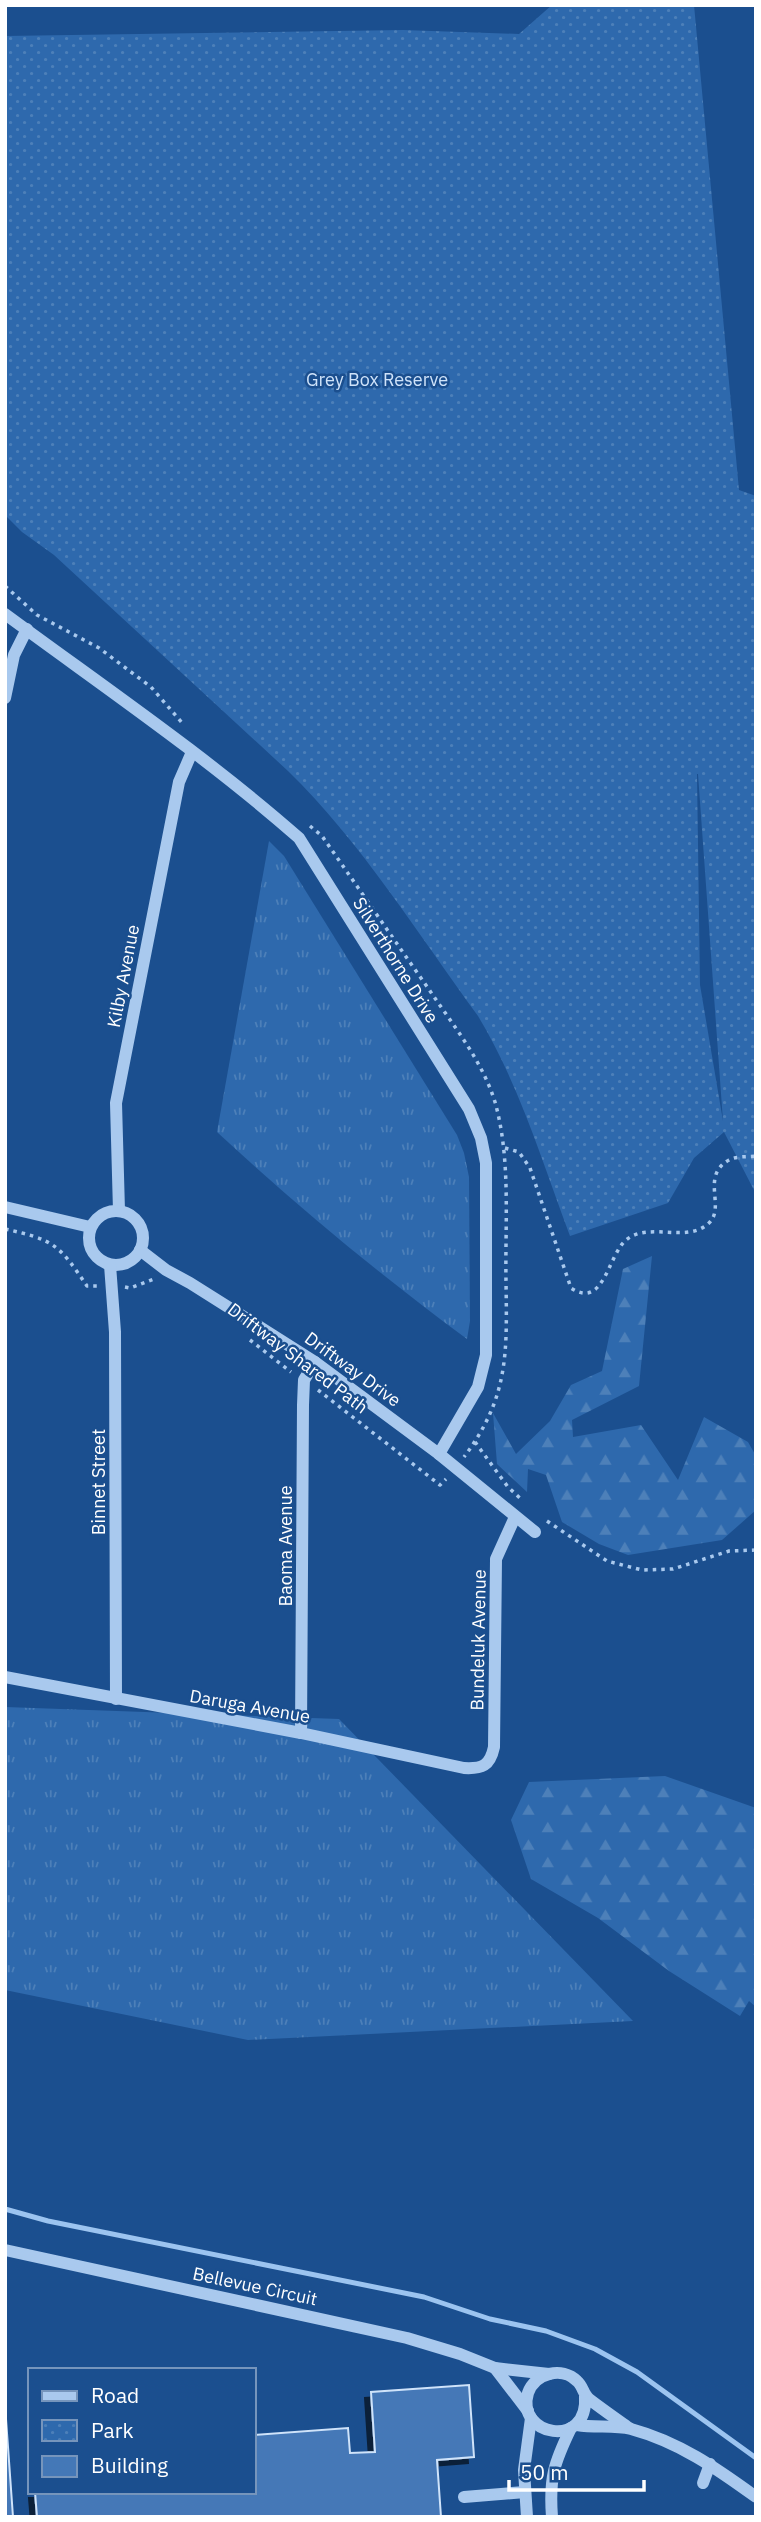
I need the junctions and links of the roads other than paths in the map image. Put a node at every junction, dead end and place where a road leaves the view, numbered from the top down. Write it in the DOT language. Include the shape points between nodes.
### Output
graph roads {
  1 [pos="5,614"];
  2 [pos="27,629"];
  3 [pos="5,698"];
  4 [pos="192,752"];
  5 [pos="5,1207"];
  6 [pos="119,1211"];
  7 [pos="90,1227"];
  8 [pos="140,1250"];
  9 [pos="110,1265"];
  10 [pos="315,1362"];
  11 [pos="439,1454"];
  12 [pos="515,1517"];
  13 [pos="535,1532"];
  14 [pos="5,1677"];
  15 [pos="116,1699"];
  16 [pos="302,1733"];
  17 [pos="487,1765"];
  18 [pos="5,2249"];
  19 [pos="495,2368"];
  20 [pos="548,2374"];
  21 [pos="585,2396"];
  22 [pos="530,2415"];
  23 [pos="574,2427"];
  24 [pos="628,2428"];
  25 [pos="710,2463"];
  26 [pos="704,2483"];
  27 [pos="526,2492"];
  28 [pos="464,2497"];
  29 [pos="756,2497"];
  30 [pos="527,2517"];
  31 [pos="552,2517"];
  1 -- 2 [label="street, Silverthorne Drive"];
  2 -- 3 [label="street" via="14,655"];
  2 -- 4 [label="street, Silverthorne Drive"];
  4 -- 6 [label="street, Kilby Avenue" via="179,782 116,1104"];
  4 -- 11 [label="street, Silverthorne Drive" via="299,838 469,1109 481,1138 487,1190 486,1355 478,1387"];
  5 -- 7 [label="street"];
  6 -- 7 [label="street" via="107,1212"];
  6 -- 8 [label="street" via="140,1225"];
  7 -- 9 [label="street" via="91,1248"];
  8 -- 9 [label="street" via="122,1265"];
  8 -- 10 [label="street, Driftway Drive"];
  9 -- 15 [label="street, Binnet Street" via="115,1332"];
  10 -- 11 [label="street, Driftway Drive"];
  10 -- 16 [label="street, Baoma Avenue" via="304,1380"];
  11 -- 12 [label="street, Driftway Drive"];
  12 -- 13 [label="street, Driftway Drive"];
  12 -- 17 [label="street, Bundeluk Avenue" via="496,1559 494,1747"];
  14 -- 15 [label="street, Daruga Avenue"];
  15 -- 16 [label="street, Daruga Avenue"];
  16 -- 17 [label="street, Daruga Avenue" via="464,1768"];
  18 -- 19 [label="street, Bellevue Circuit" via="407,2338"];
  19 -- 20 [label="street, Bellevue Circuit"];
  19 -- 22 [label="street"];
  20 -- 21 [label="street" via="558,2372 576,2379"];
  20 -- 22 [label="street" via="532,2385 528,2394"];
  21 -- 23 [label="street" via="584,2414"];
  21 -- 24 [label="street"];
  22 -- 23 [label="street" via="545,2430 562,2432"];
  22 -- 27 [label="street"];
  23 -- 24 [label="street"];
  23 -- 31 [label="street" via="554,2462"];
  24 -- 25 [label="street" via="676,2444"];
  25 -- 26 [label="street"];
  25 -- 29 [label="street"];
  27 -- 28 [label="street"];
  27 -- 30 [label="street"];
}
